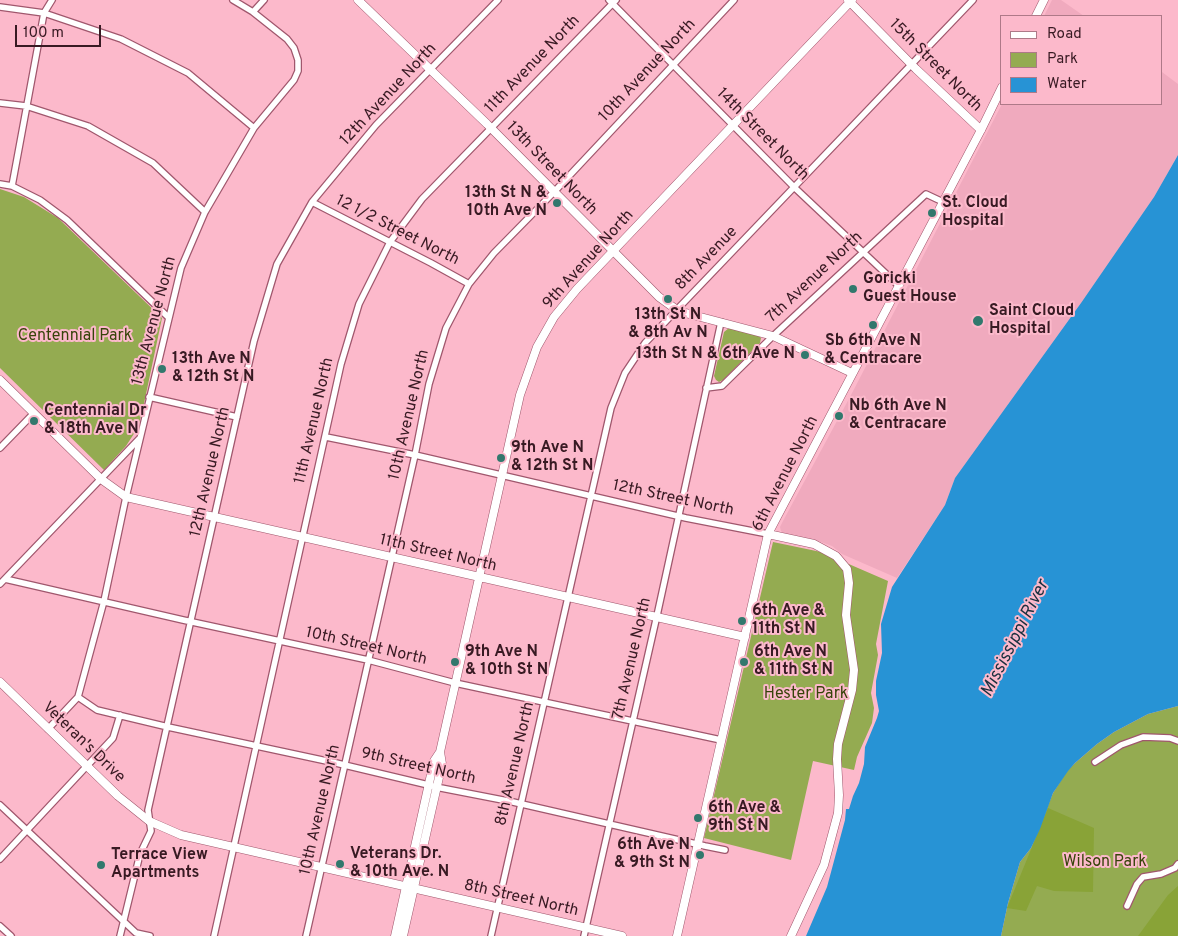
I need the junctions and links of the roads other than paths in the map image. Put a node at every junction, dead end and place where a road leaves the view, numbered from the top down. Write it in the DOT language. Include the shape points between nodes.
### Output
graph roads {
  1 [pos="52,0"];
  2 [pos="233,0"];
  3 [pos="264,0"];
  4 [pos="358,0"];
  5 [pos="498,0"];
  6 [pos="734,0"];
  7 [pos="973,0"];
  8 [pos="1044,0"];
  9 [pos="612,1"];
  10 [pos="851,1"];
  11 [pos="0,7"];
  12 [pos="253,12"];
  13 [pos="44,13"];
  14 [pos="1036,15"];
  15 [pos="912,63"];
  16 [pos="672,64"];
  17 [pos="431,69"];
  18 [pos="1000,91"];
  19 [pos="0,103"];
  20 [pos="26,106"];
  21 [pos="734,125"];
  22 [pos="254,128"];
  23 [pos="491,128"];
  24 [pos="981,130"];
  25 [pos="0,184"];
  26 [pos="12,186"];
  27 [pos="795,188"];
  28 [pos="554,192"];
  29 [pos="312,202"];
  30 [pos="943,202"];
  31 [pos="205,212"];
  32 [pos="390,242"];
  33 [pos="613,252"];
  34 [pos="864,253"];
  35 [pos="469,284"];
  36 [pos="899,286"];
  37 [pos="677,310"];
  38 [pos="168,317"];
  39 [pos="721,322"];
  40 [pos="773,336"];
  41 [pos="852,373"];
  42 [pos="0,380"];
  43 [pos="706,388"];
  44 [pos="150,397"];
  45 [pos="33,414"];
  46 [pos="237,417"];
  47 [pos="326,437"];
  48 [pos="140,438"];
  49 [pos="0,448"];
  50 [pos="415,455"];
  51 [pos="502,474"];
  52 [pos="102,479"];
  53 [pos="591,495"];
  54 [pos="126,497"];
  55 [pos="678,516"];
  56 [pos="215,517"];
  57 [pos="768,534"];
  58 [pos="303,537"];
  59 [pos="392,557"];
  60 [pos="479,578"];
  61 [pos="5,579"];
  62 [pos="0,584"];
  63 [pos="568,598"];
  64 [pos="104,601"];
  65 [pos="657,617"];
  66 [pos="192,622"];
  67 [pos="745,637"];
  68 [pos="280,641"];
  69 [pos="368,660"];
  70 [pos="0,682"];
  71 [pos="455,683"];
  72 [pos="78,697"];
  73 [pos="544,702"];
  74 [pos="120,715"];
  75 [pos="633,721"];
  76 [pos="168,727"];
  77 [pos="48,729"];
  78 [pos="721,740"];
  79 [pos="1178,741"];
  80 [pos="256,747"];
  81 [pos="1095,762"];
  82 [pos="345,765"];
  83 [pos="87,766"];
  84 [pos="433,786"];
  85 [pos="521,804"];
  86 [pos="0,805"];
  87 [pos="149,821"];
  88 [pos="609,825"];
  89 [pos="27,831"];
  90 [pos="697,845"];
  91 [pos="234,846"];
  92 [pos="725,850"];
  93 [pos="0,859"];
  94 [pos="1178,864"];
  95 [pos="322,867"];
  96 [pos="410,887"];
  97 [pos="1127,906"];
  98 [pos="497,907"];
  99 [pos="123,922"];
  100 [pos="0,926"];
  101 [pos="585,932"];
  102 [pos="11,936"];
  103 [pos="120,936"];
  104 [pos="150,936"];
  105 [pos="214,936"];
  106 [pos="306,936"];
  107 [pos="394,936"];
  108 [pos="402,936"];
  109 [pos="491,936"];
  110 [pos="622,936"];
  111 [pos="677,936"];
  112 [pos="791,936"];
  1 -- 13 [label="street"];
  2 -- 12 [label="street, 13th Avenue North"];
  3 -- 12 [label="street"];
  4 -- 17 [label="street, 13th Street North"];
  5 -- 17 [label="street, 12th Avenue North"];
  6 -- 16 [label="street, 10th Avenue North"];
  7 -- 15 [label="street, 8th Avenue"];
  8 -- 14 [label="street"];
  9 -- 16 [label="street, 14th Street North"];
  9 -- 23 [label="street, 11th Avenue North"];
  10 -- 15 [label="street, 15th Street North"];
  10 -- 21 [label="street, 9th Avenue North"];
  11 -- 13 [label="street"];
  12 -- 22 [label="street, 13th Avenue North" via="287,38 298,60 294,80"];
  13 -- 20 [label="street"];
  13 -- 22 [label="street" via="121,39 188,73"];
  15 -- 24 [label="street, 15th Street North"];
  15 -- 27 [label="street, 8th Avenue"];
  16 -- 21 [label="street, 14th Street North"];
  16 -- 28 [label="street, 10th Avenue North"];
  17 -- 23 [label="street, 13th Street North"];
  17 -- 29 [label="street, 12th Avenue North" via="376,125"];
  18 -- 24 [label="street, 6th Avenue North"];
  19 -- 20 [label="street"];
  20 -- 26 [label="street"];
  20 -- 31 [label="street" via="88,126 153,163"];
  21 -- 27 [label="street, 14th Street North"];
  21 -- 33 [label="street, 9th Avenue North"];
  22 -- 31 [label="street, 13th Avenue North"];
  23 -- 28 [label="street, 13th Street North"];
  23 -- 32 [label="street, 11th Avenue North" via="422,199"];
  24 -- 30 [label="street, 6th Avenue North"];
  25 -- 26 [label="street"];
  26 -- 38 [label="street" via="40,200 67,220"];
  27 -- 34 [label="street, 14th Street North"];
  27 -- 37 [label="street, 8th Avenue"];
  28 -- 33 [label="street, 13th Street North"];
  28 -- 35 [label="street, 10th Avenue North" via="494,252"];
  29 -- 32 [label="street, 12 1/2 Street North"];
  29 -- 46 [label="street, 12th Avenue North" via="277,264 254,340"];
  30 -- 34 [label="street, 7th Avenue North" via="926,194"];
  30 -- 36 [label="street, 6th Avenue North"];
  31 -- 38 [label="street, 13th Avenue North" via="181,268"];
  32 -- 35 [label="street, 12 1/2 Street North"];
  32 -- 47 [label="street, 11th Avenue North" via="359,304 341,364"];
  33 -- 37 [label="street, 13th Street North" via="659,298"];
  33 -- 51 [label="street, 9th Avenue North" via="565,303 536,347 520,395"];
  34 -- 36 [label="street, 14th Street North"];
  34 -- 40 [label="street, 7th Avenue North"];
  35 -- 50 [label="street, 10th Avenue North" via="446,328 429,384"];
  36 -- 41 [label="street, 6th Avenue North"];
  37 -- 39 [label="street, 13th Street North"];
  37 -- 53 [label="street, 8th Avenue" via="646,343 625,373 611,408"];
  38 -- 44 [label="street, 13th Avenue North"];
  39 -- 40 [label="street, 13th Street North"];
  39 -- 43 [label="street, 7th Avenue North"];
  40 -- 41 [label="street, 13th Street North"];
  40 -- 43 [label="street, 7th Avenue North" via="722,386"];
  41 -- 57 [label="street, 6th Avenue North"];
  42 -- 45 [label="street"];
  43 -- 55 [label="street, 7th Avenue North"];
  44 -- 46 [label="street"];
  44 -- 48 [label="street, 13th Avenue North"];
  45 -- 49 [label="street"];
  45 -- 52 [label="street"];
  46 -- 56 [label="street, 12th Avenue North"];
  47 -- 50 [label="street, 12th Street North"];
  47 -- 58 [label="street, 11th Avenue North"];
  48 -- 52 [label="street"];
  48 -- 54 [label="street, 13th Avenue North"];
  50 -- 51 [label="street, 12th Street North"];
  50 -- 59 [label="street, 10th Avenue North"];
  51 -- 53 [label="street, 12th Street North"];
  51 -- 60 [label="street, 9th Avenue North"];
  52 -- 54 [label="street"];
  52 -- 61 [label="street"];
  53 -- 55 [label="street, 12th Street North"];
  53 -- 63 [label="street, 8th Avenue"];
  54 -- 56 [label="street, 11th Street North"];
  54 -- 64 [label="street, 13th Avenue North"];
  55 -- 57 [label="street, 12th Street North"];
  55 -- 65 [label="street, 7th Avenue North"];
  56 -- 58 [label="street, 11th Street North"];
  56 -- 66 [label="street, 12th Avenue North"];
  57 -- 67 [label="street, 6th Avenue North"];
  57 -- 112 [label="street, 12th Street North" via="814,544 836,556 847,568 850,583 846,615 854,670 836,759 838,813 824,865"];
  58 -- 59 [label="street, 11th Street North"];
  58 -- 68 [label="street, 11th Avenue North"];
  59 -- 60 [label="street, 11th Street North"];
  59 -- 69 [label="street, 10th Avenue North"];
  60 -- 63 [label="street, 11th Street North"];
  60 -- 71 [label="street, 9th Avenue North"];
  61 -- 62 [label="street"];
  61 -- 64 [label="street, 10th Street North"];
  63 -- 65 [label="street, 11th Street North"];
  63 -- 73 [label="street, 8th Avenue North"];
  64 -- 66 [label="street, 10th Street North"];
  64 -- 72 [label="street, 13th Avenue North"];
  65 -- 67 [label="street, 11th Street North"];
  65 -- 75 [label="street, 7th Avenue North"];
  66 -- 68 [label="street, 10th Street North"];
  66 -- 76 [label="street, 12th Avenue North"];
  67 -- 78 [label="street, 6th Avenue North"];
  68 -- 69 [label="street, 10th Street North"];
  68 -- 80 [label="street, 11th Avenue North"];
  69 -- 71 [label="street, 10th Street North"];
  69 -- 82 [label="street, 10th Avenue North"];
  70 -- 77 [label="street, Veteran's Drive"];
  71 -- 73 [label="street, 10th Street North"];
  71 -- 84 [label="street, 9th Avenue North" via="440,752 442,764"];
  72 -- 74 [label="street, 9th Street North" via="97,710"];
  72 -- 77 [label="street"];
  73 -- 75 [label="street, 10th Street North"];
  73 -- 85 [label="street, 8th Avenue North"];
  74 -- 76 [label="street, 9th Street North"];
  74 -- 83 [label="street" via="112,738"];
  75 -- 78 [label="street, 10th Street North"];
  75 -- 88 [label="street, 7th Avenue North"];
  76 -- 80 [label="street, 9th Street North"];
  76 -- 87 [label="street, 12th Avenue North" via="148,810"];
  77 -- 83 [label="street, Veteran's Drive"];
  78 -- 90 [label="street, 6th Avenue North"];
  79 -- 81 [label="street" via="1144,737 1121,745"];
  80 -- 82 [label="street, 9th Street North"];
  80 -- 91 [label="street, 11th Avenue North"];
  82 -- 84 [label="street, 9th Street North"];
  82 -- 95 [label="street, 10th Avenue North"];
  83 -- 87 [label="street, Veteran's Drive"];
  83 -- 89 [label="street"];
  84 -- 85 [label="street, 9th Street North"];
  84 -- 96 [label="street, 9th Avenue North"];
  85 -- 88 [label="street, 9th Street North"];
  85 -- 98 [label="street, 8th Avenue North"];
  86 -- 89 [label="street"];
  87 -- 91 [label="street, Veteran's Drive" via="181,836"];
  87 -- 99 [label="street, 12th Avenue North" via="151,831 140,854"];
  88 -- 90 [label="street, 9th Street North"];
  88 -- 101 [label="street, 7th Avenue North"];
  89 -- 93 [label="street"];
  89 -- 99 [label="street"];
  90 -- 92 [label="street, 9th Street North"];
  90 -- 111 [label="street, 6th Avenue North"];
  91 -- 95 [label="street, Veteran's Drive"];
  91 -- 105 [label="street, 11th Avenue North"];
  94 -- 97 [label="street" via="1161,874 1143,876"];
  95 -- 96 [label="street, 8th Street North"];
  95 -- 106 [label="street, 10th Avenue North"];
  96 -- 98 [label="street, 8th Street North"];
  96 -- 107 [label="street, 9th Avenue North"];
  96 -- 108 [label="street, 9th Avenue North"];
  98 -- 101 [label="street, 8th Street North"];
  98 -- 109 [label="street, 8th Avenue North"];
  99 -- 103 [label="street, 12th Avenue North"];
  99 -- 104 [label="street" via="136,933"];
  100 -- 102 [label="street"];
  101 -- 110 [label="street, 8th Street North"];
}
